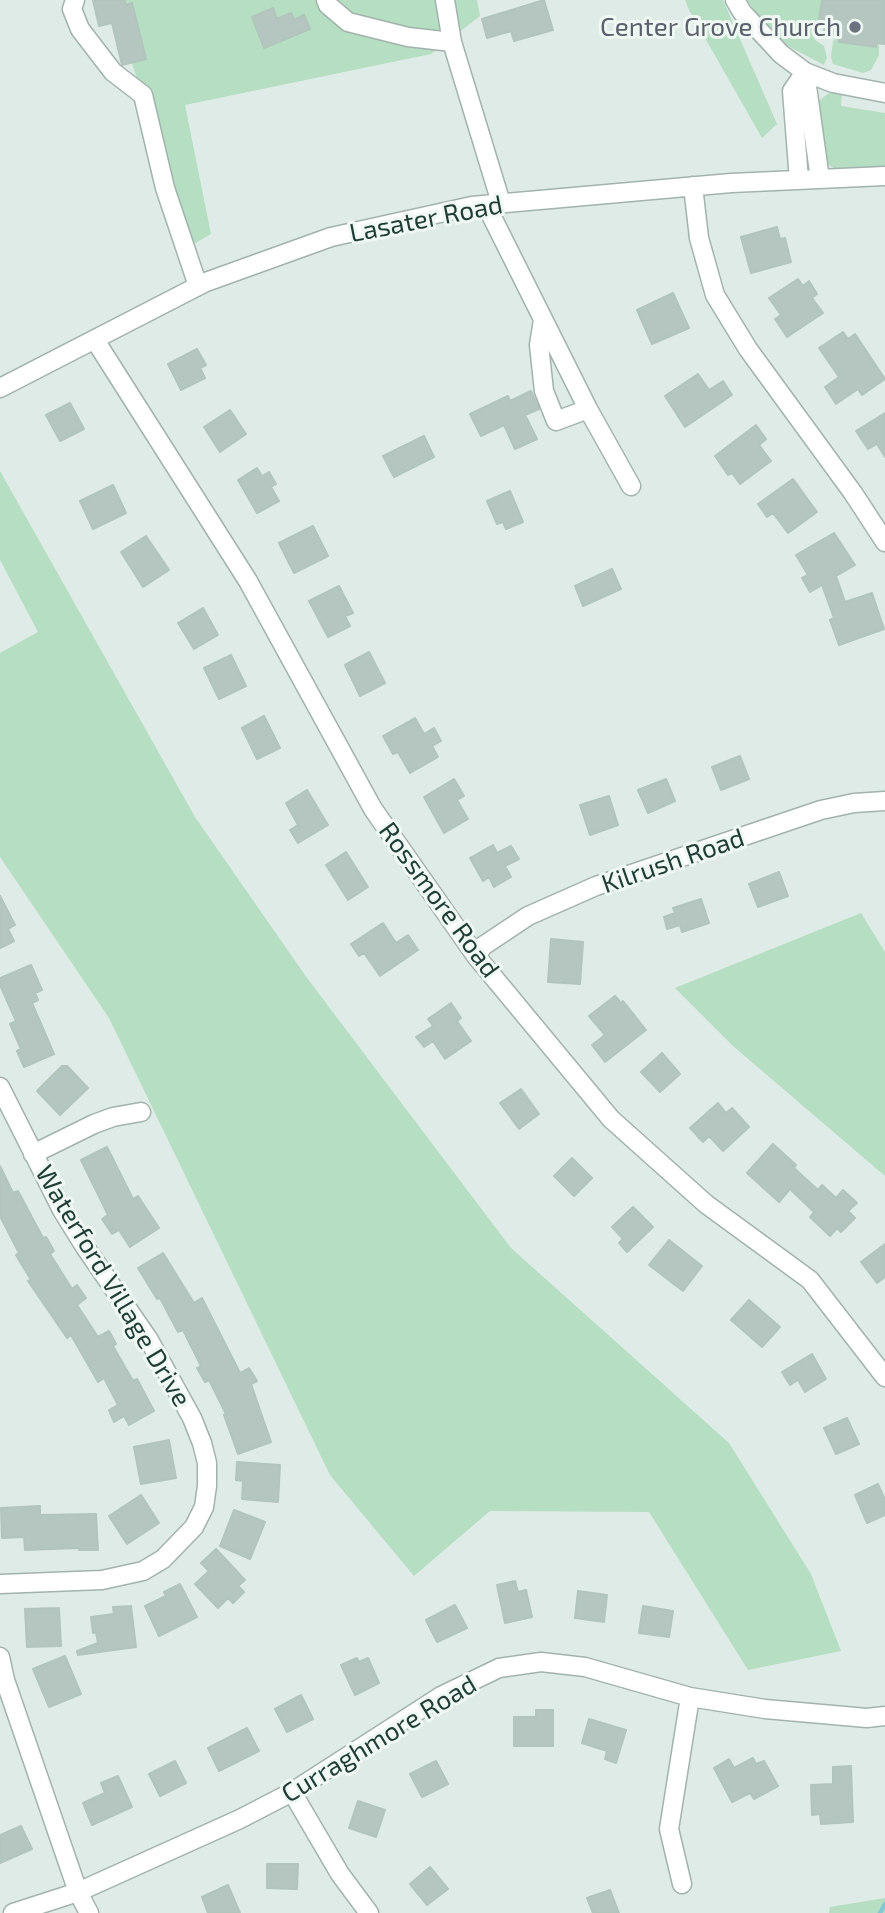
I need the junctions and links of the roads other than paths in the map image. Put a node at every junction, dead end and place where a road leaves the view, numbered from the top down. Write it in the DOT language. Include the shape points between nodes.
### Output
graph roads {
  1 [pos="75,0"];
  2 [pos="326,0"];
  3 [pos="445,0"];
  4 [pos="735,0"];
  5 [pos="452,41"];
  6 [pos="805,72"];
  7 [pos="885,93"];
  8 [pos="885,176"];
  9 [pos="820,179"];
  10 [pos="799,180"];
  11 [pos="693,186"];
  12 [pos="493,204"];
  13 [pos="198,286"];
  14 [pos="543,320"];
  15 [pos="95,340"];
  16 [pos="0,388"];
  17 [pos="588,410"];
  18 [pos="631,486"];
  19 [pos="885,542"];
  20 [pos="885,801"];
  21 [pos="475,956"];
  22 [pos="0,1087"];
  23 [pos="141,1112"];
  24 [pos="33,1154"];
  25 [pos="885,1377"];
  26 [pos="0,1584"];
  27 [pos="0,1657"];
  28 [pos="690,1697"];
  29 [pos="885,1716"];
  30 [pos="292,1792"];
  31 [pos="682,1884"];
  32 [pos="78,1892"];
  33 [pos="13,1913"];
  34 [pos="89,1913"];
  35 [pos="369,1913"];
  1 -- 13 [label="street" via="72,9 80,29 113,72 143,95 165,188"];
  2 -- 5 [label="street" via="348,22 408,37"];
  3 -- 5 [label="street"];
  4 -- 6 [label="street" via="781,54"];
  5 -- 12 [label="street"];
  6 -- 7 [label="street"];
  6 -- 9 [label="street"];
  6 -- 10 [label="street" via="792,91"];
  8 -- 9 [label="street, Lasater Road"];
  9 -- 10 [label="street, Lasater Road"];
  10 -- 11 [label="street, Lasater Road"];
  11 -- 12 [label="street, Lasater Road"];
  11 -- 19 [label="street" via="699,238 715,295"];
  12 -- 13 [label="street, Lasater Road" via="331,237"];
  12 -- 14 [label="street"];
  13 -- 15 [label="street, Lasater Road"];
  14 -- 17 [label="street"];
  14 -- 17 [label="street" via="539,345 544,391 556,421"];
  15 -- 16 [label="street, Lasater Road"];
  15 -- 21 [label="street, Rossmore Road" via="248,581 373,809"];
  17 -- 18 [label="street"];
  20 -- 21 [label="street, Kilrush Road" via="821,810 596,886 528,916"];
  21 -- 25 [label="street, Rossmore Road" via="611,1119 706,1204 810,1280"];
  22 -- 24 [label="street, Waterford Village Drive"];
  23 -- 24 [label="street" via="113,1117"];
  24 -- 26 [label="street, Waterford Village Drive" via="68,1219 149,1340 192,1418 207,1463 207,1486 194,1527 143,1572 102,1580"];
  27 -- 32 [label="street"];
  28 -- 29 [label="street, Curraghmore Road" via="765,1709"];
  28 -- 30 [label="street, Curraghmore Road" via="585,1667 541,1662 499,1668 441,1696"];
  28 -- 31 [label="street" via="669,1829"];
  30 -- 32 [label="street, Curraghmore Road"];
  30 -- 35 [label="street" via="340,1874"];
  32 -- 33 [label="street, Curraghmore Road"];
  32 -- 34 [label="street"];
}
